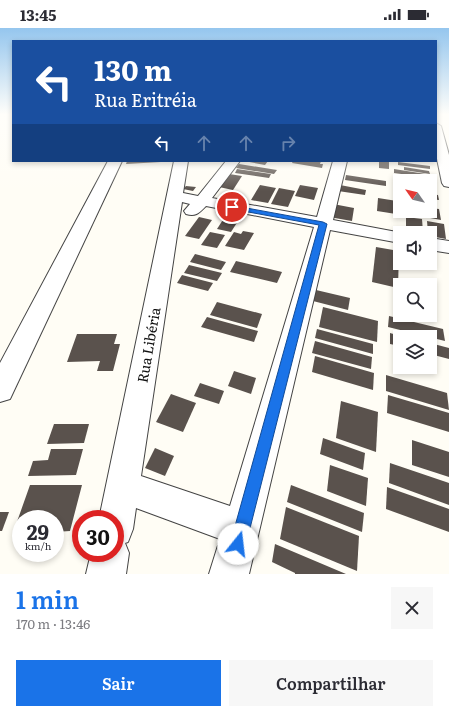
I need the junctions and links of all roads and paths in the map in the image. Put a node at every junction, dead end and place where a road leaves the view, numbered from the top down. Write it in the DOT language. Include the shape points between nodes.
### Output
graph roads {
  1 [pos="439,139"];
  2 [pos="114,162"];
  3 [pos="181,162"];
  4 [pos="232,162"];
  5 [pos="340,162"];
  6 [pos="449,183"];
  7 [pos="176,196"];
  8 [pos="202,201"];
  9 [pos="323,224"];
  10 [pos="170,232"];
  11 [pos="393,237"];
  12 [pos="437,245"];
  13 [pos="449,247"];
  14 [pos="0,390"];
  15 [pos="123,486"];
  16 [pos="119,510"];
  17 [pos="242,529"];
  18 [pos="108,562"];
  19 [pos="106,574"];
  20 [pos="229,574"];
  1 -- 6 [label="street"];
  2 -- 14 [label="street"];
  3 -- 7 [label="street, Rua Libéria"];
  4 -- 8 [label="street"];
  5 -- 9 [label="street"];
  7 -- 8 [label="street"];
  7 -- 10 [label="street, Rua Libéria"];
  8 -- 9 [label="street"];
  8 -- 10 [label="street"];
  9 -- 11 [label="street"];
  9 -- 17 [label="street"];
  10 -- 15 [label="street, Rua Libéria"];
  12 -- 13 [label="street"];
  15 -- 16 [label="street, Rua Libéria"];
  15 -- 17 [label="street"];
  17 -- 20 [label="street"];
  18 -- 19 [label="street"];
}
